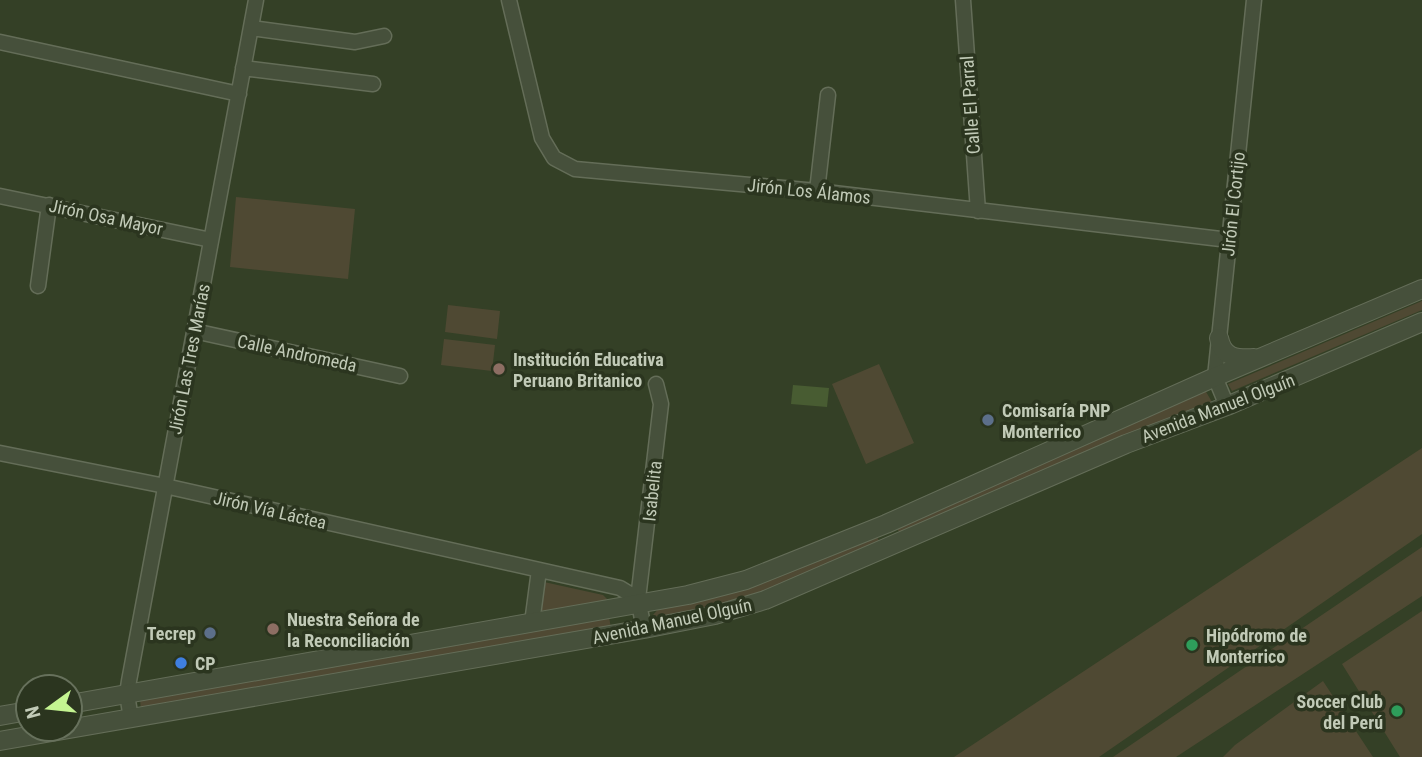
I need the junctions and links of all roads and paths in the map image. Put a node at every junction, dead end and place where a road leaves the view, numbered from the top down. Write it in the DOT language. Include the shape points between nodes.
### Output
graph roads {
  1 [pos="256,0"];
  2 [pos="509,0"];
  3 [pos="963,0"];
  4 [pos="1254,0"];
  5 [pos="251,28"];
  6 [pos="384,36"];
  7 [pos="0,43"];
  8 [pos="243,68"];
  9 [pos="373,84"];
  10 [pos="239,94"];
  11 [pos="828,95"];
  12 [pos="817,191"];
  13 [pos="0,196"];
  14 [pos="49,205"];
  15 [pos="978,211"];
  16 [pos="211,240"];
  17 [pos="1229,240"];
  18 [pos="38,286"];
  19 [pos="1422,289"];
  20 [pos="1422,322"];
  21 [pos="194,331"];
  22 [pos="1219,338"];
  23 [pos="1261,358"];
  24 [pos="400,376"];
  25 [pos="1215,377"];
  26 [pos="656,384"];
  27 [pos="1227,406"];
  28 [pos="0,453"];
  29 [pos="164,486"];
  30 [pos="886,524"];
  31 [pos="895,545"];
  32 [pos="539,570"];
  33 [pos="639,601"];
  34 [pos="532,623"];
  35 [pos="644,629"];
  36 [pos="127,694"];
  37 [pos="84,702"];
  38 [pos="131,719"];
  39 [pos="0,741"];
  1 -- 5 [label="street, Jirón Las Tres Marías"];
  2 -- 12 [label="street, Jirón Los Álamos" via="542,138 554,158 575,169"];
  3 -- 15 [label="street, Calle El Parral"];
  4 -- 17 [label="street, Jirón El Cortijo"];
  5 -- 6 [label="street" via="355,42"];
  5 -- 8 [label="street, Jirón Las Tres Marías"];
  7 -- 10 [label="street"];
  8 -- 9 [label="street"];
  8 -- 10 [label="street, Jirón Las Tres Marías"];
  10 -- 16 [label="street, Jirón Las Tres Marías"];
  11 -- 12 [label="street"];
  12 -- 15 [label="street, Jirón Los Álamos"];
  13 -- 14 [label="street, Jirón Osa Mayor"];
  14 -- 16 [label="street, Jirón Osa Mayor"];
  14 -- 18 [label="street"];
  15 -- 17 [label="street, Jirón Los Álamos"];
  16 -- 21 [label="street, Jirón Las Tres Marías"];
  17 -- 22 [label="street, Jirón El Cortijo"];
  19 -- 23 [label="street, Avenida Manuel Olguín"];
  20 -- 27 [label="street, Avenida Manuel Olguín"];
  21 -- 24 [label="street, Calle Andromeda"];
  21 -- 29 [label="street, Jirón Las Tres Marías"];
  22 -- 23 [label="street" via="1227,355"];
  22 -- 25 [label="street, Jirón El Cortijo"];
  23 -- 25 [label="street, Avenida Manuel Olguín"];
  25 -- 27 [label="street, Jirón El Cortijo"];
  25 -- 30 [label="street, Avenida Manuel Olguín"];
  26 -- 33 [label="street, Isabelita" via="661,404"];
  27 -- 31 [label="street, Avenida Manuel Olguín" via="1126,444"];
  28 -- 29 [label="street, Jirón Vía Láctea"];
  29 -- 32 [label="street, Jirón Vía Láctea"];
  29 -- 36 [label="street, Jirón Las Tres Marías"];
  30 -- 31 [label="street"];
  30 -- 33 [label="street, Avenida Manuel Olguín" via="746,580 688,595"];
  31 -- 35 [label="street, Avenida Manuel Olguín" via="765,600"];
  32 -- 33 [label="street, Jirón Vía Láctea" via="620,589"];
  32 -- 34 [label="street"];
  33 -- 34 [label="street, Avenida Manuel Olguín"];
  33 -- 35 [label="street, Isabelita"];
  34 -- 36 [label="street, Avenida Manuel Olguín"];
  35 -- 38 [label="street, Avenida Manuel Olguín"];
  36 -- 37 [label="street, Avenida Manuel Olguín"];
  36 -- 38 [label="street, Jirón Las Tres Marías"];
  38 -- 39 [label="street, Avenida Manuel Olguín"];
}
